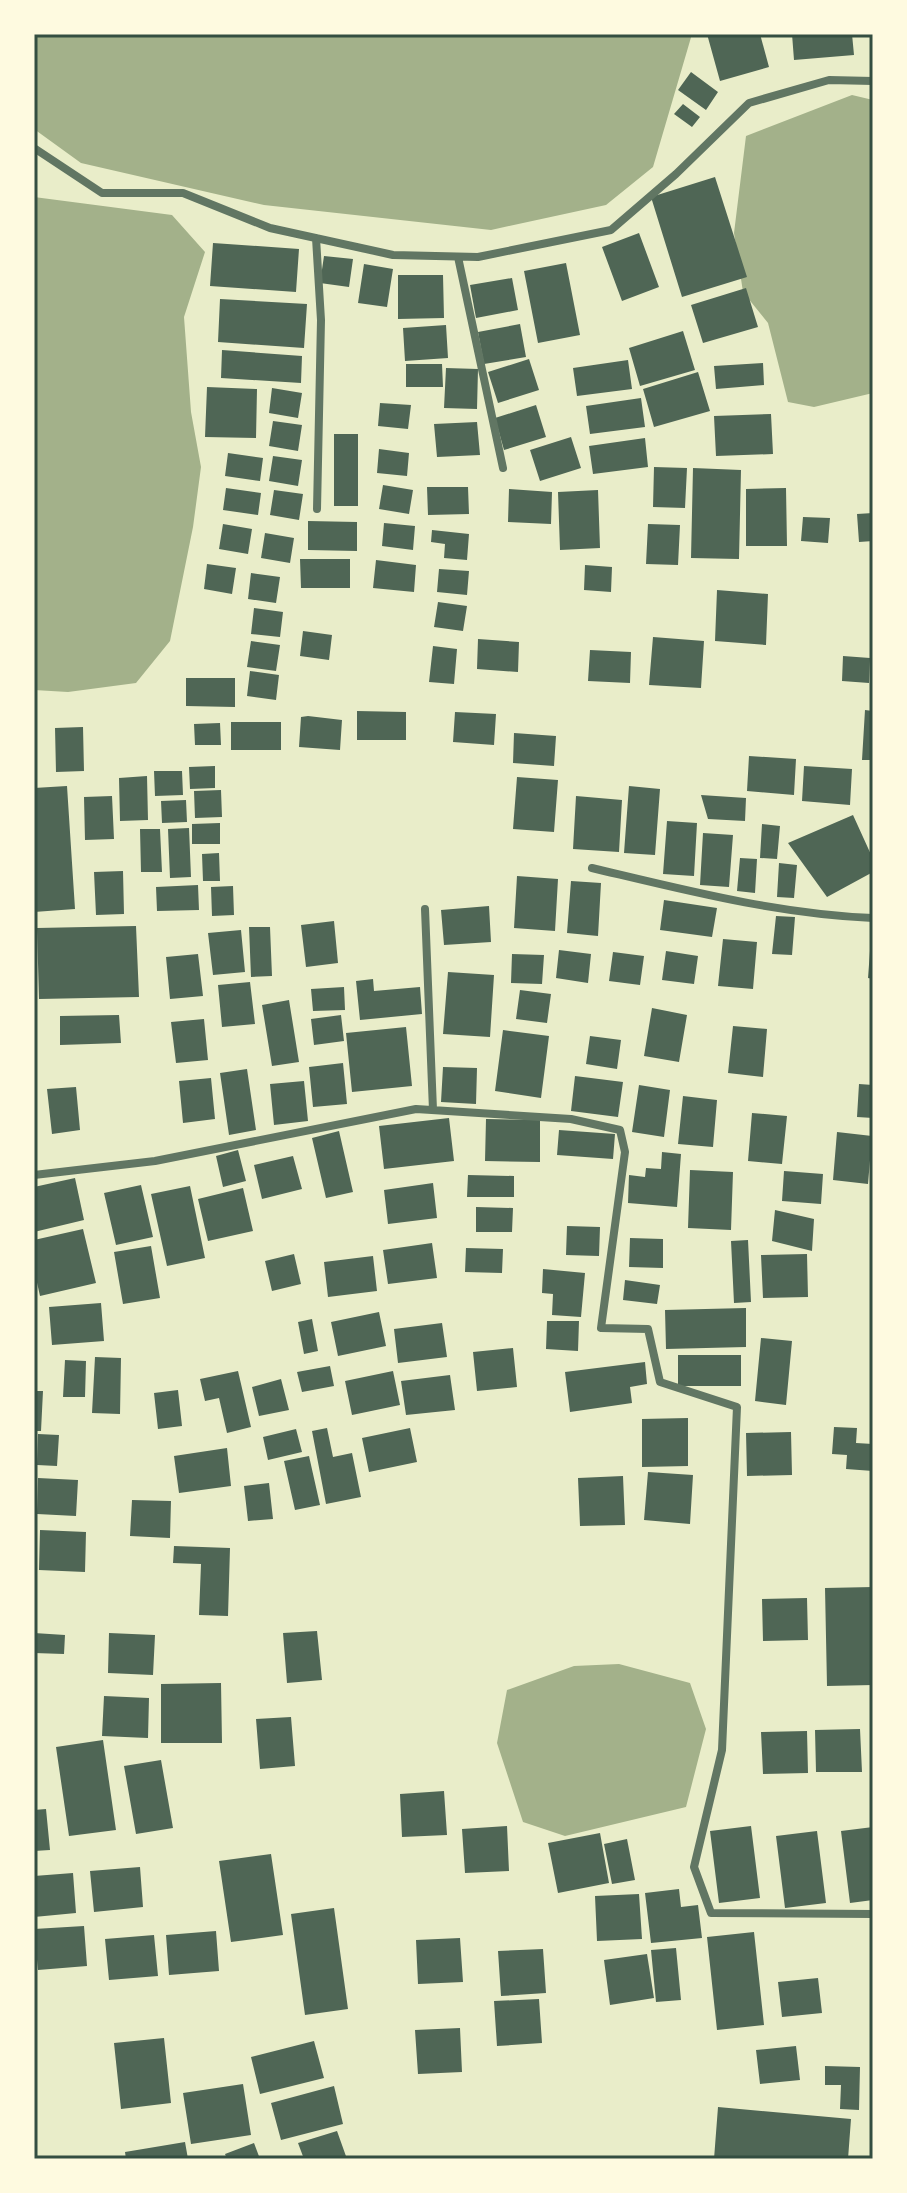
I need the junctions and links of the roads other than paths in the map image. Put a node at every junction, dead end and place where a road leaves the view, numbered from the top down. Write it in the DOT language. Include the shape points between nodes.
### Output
graph roads {
  1 [pos="873,81"];
  2 [pos="34,148"];
  3 [pos="316,238"];
  4 [pos="458,257"];
  5 [pos="503,468"];
  6 [pos="317,509"];
  7 [pos="592,868"];
  8 [pos="425,909"];
  9 [pos="873,918"];
  10 [pos="433,1110"];
  11 [pos="34,1175"];
  12 [pos="873,1914"];
  1 -- 4 [label="street" via="829,80 749,103 611,230"];
  2 -- 3 [label="street" via="102,193 183,193 270,228"];
  3 -- 4 [label="street" via="393,255"];
  3 -- 6 [label="street" via="321,320"];
  4 -- 5 [label="street"];
  7 -- 9 [label="street" via="720,899"];
  8 -- 10 [label="street"];
  10 -- 11 [label="street" via="290,1131 155,1161"];
  10 -- 12 [label="street" via="571,1119 620,1130 625,1152 601,1328 648,1329 660,1382 737,1407 722,1750 694,1867 711,1913"];
}
